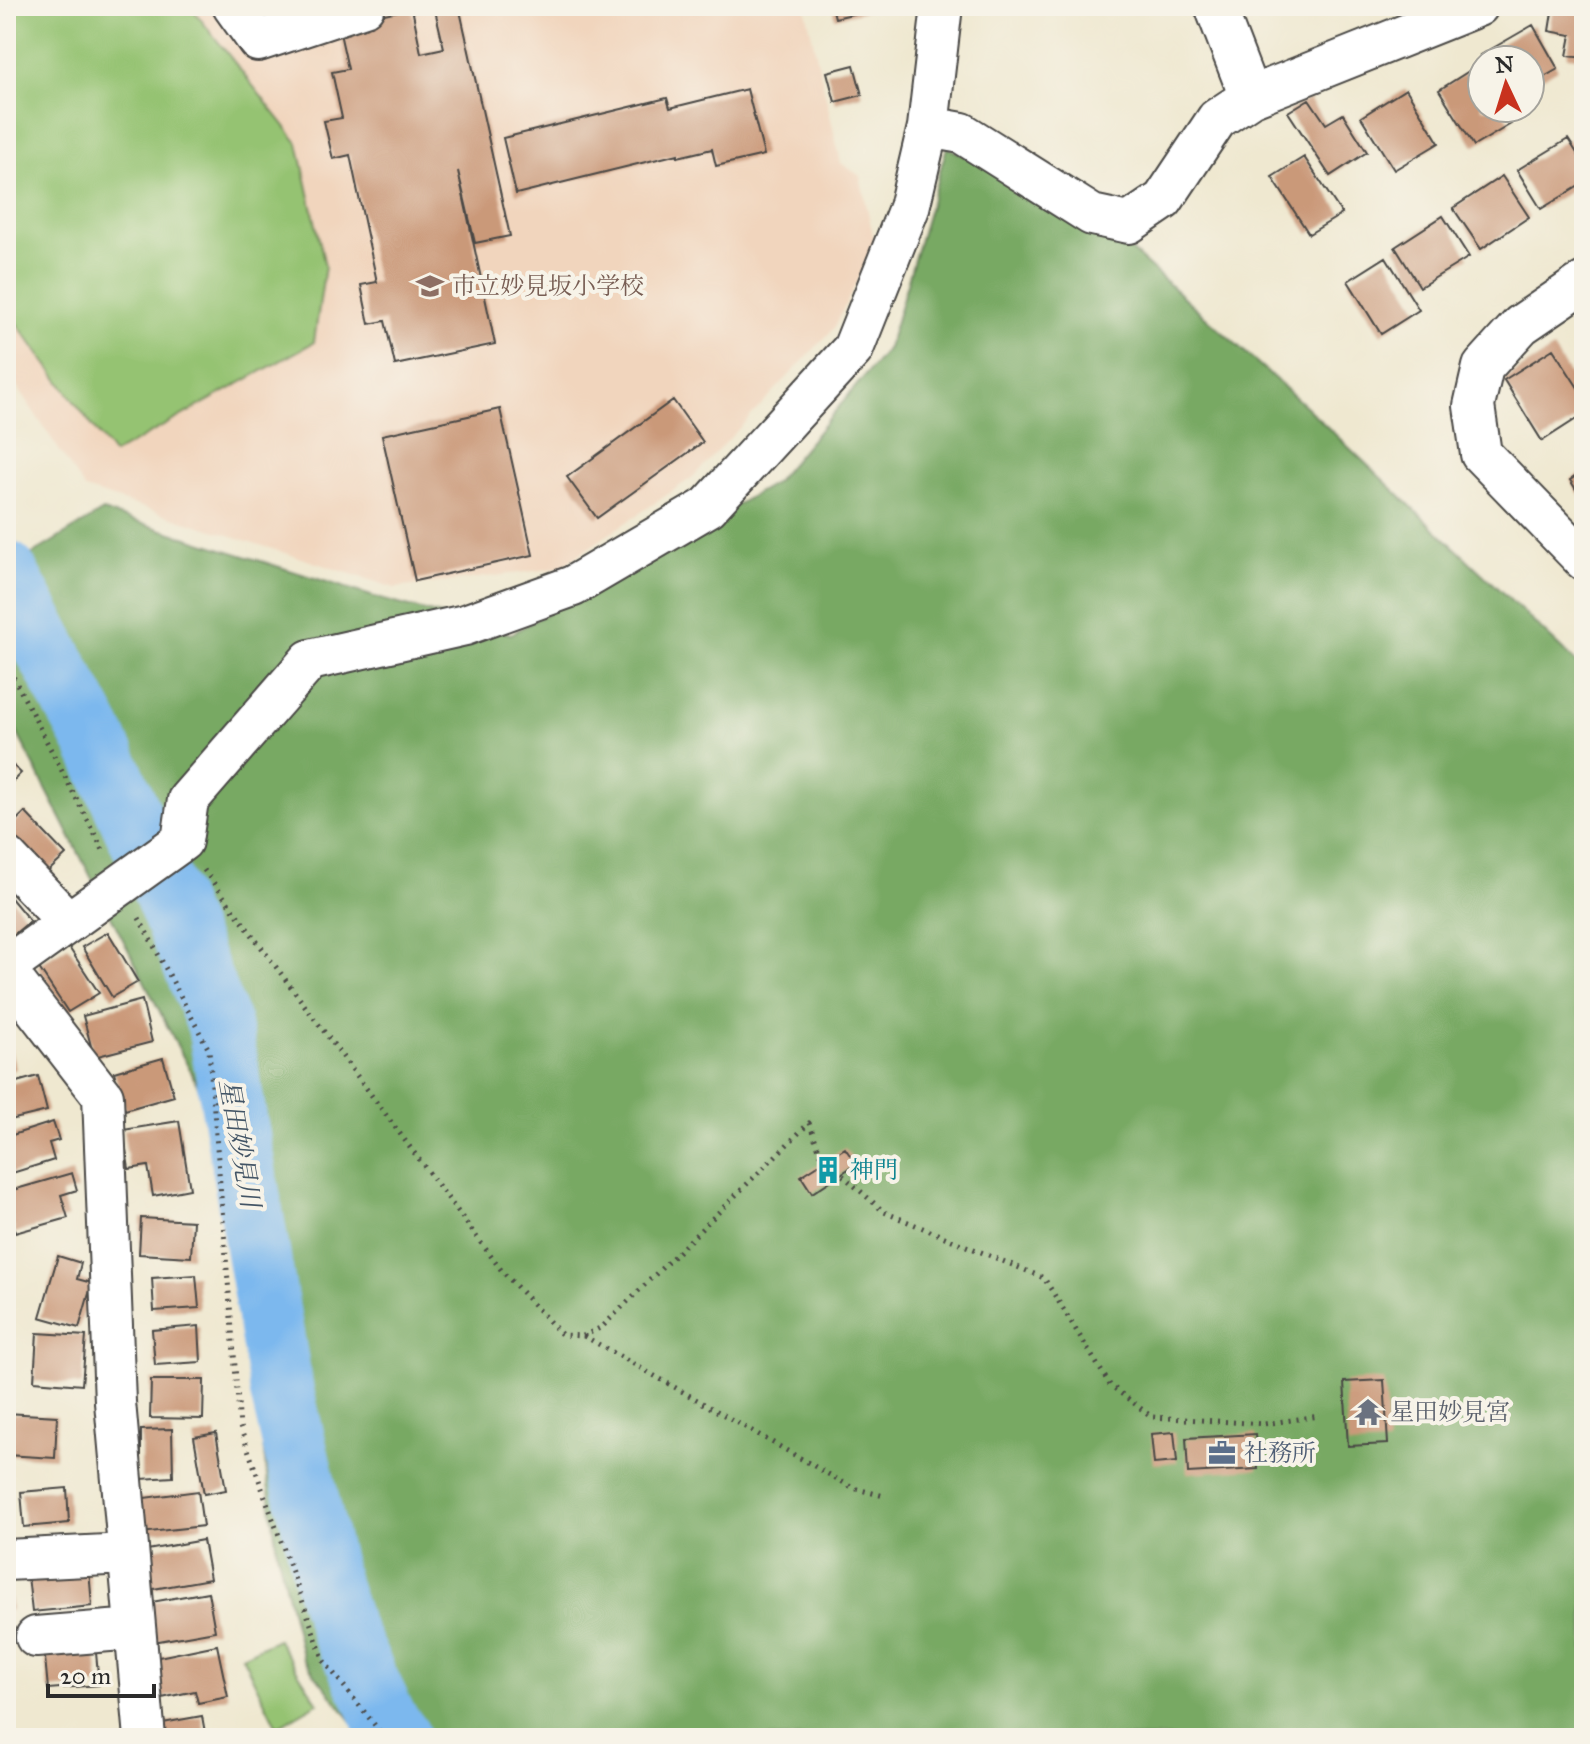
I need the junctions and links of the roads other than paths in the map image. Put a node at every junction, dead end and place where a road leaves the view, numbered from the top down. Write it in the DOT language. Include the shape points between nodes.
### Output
graph roads {
  1 [pos="233,6"];
  2 [pos="364,6"];
  3 [pos="942,6"];
  4 [pos="1215,6"];
  5 [pos="1478,6"];
  6 [pos="1250,97"];
  7 [pos="928,127"];
  8 [pos="1584,282"];
  9 [pos="1584,560"];
  10 [pos="6,857"];
  11 [pos="68,922"];
  12 [pos="6,969"];
  13 [pos="127,1554"];
  14 [pos="6,1560"];
  15 [pos="134,1629"];
  16 [pos="36,1637"];
  17 [pos="145,1738"];
  1 -- 2 [label="street" via="258,41"];
  3 -- 7 [label="street"];
  4 -- 6 [label="street"];
  5 -- 6 [label="street"];
  6 -- 7 [label="street" via="1217,119 1163,200 1129,223 1092,215 962,133"];
  7 -- 11 [label="street" via="909,208 853,349 708,507 573,586 465,625 310,660 188,800 182,841"];
  8 -- 9 [label="street" via="1521,325 1483,367 1474,406 1481,454"];
  10 -- 11 [label="street"];
  11 -- 12 [label="street"];
  12 -- 13 [label="street" via="103,1096 115,1402"];
  13 -- 14 [label="street"];
  13 -- 15 [label="street"];
  15 -- 16 [label="street"];
  15 -- 17 [label="street"];
}
